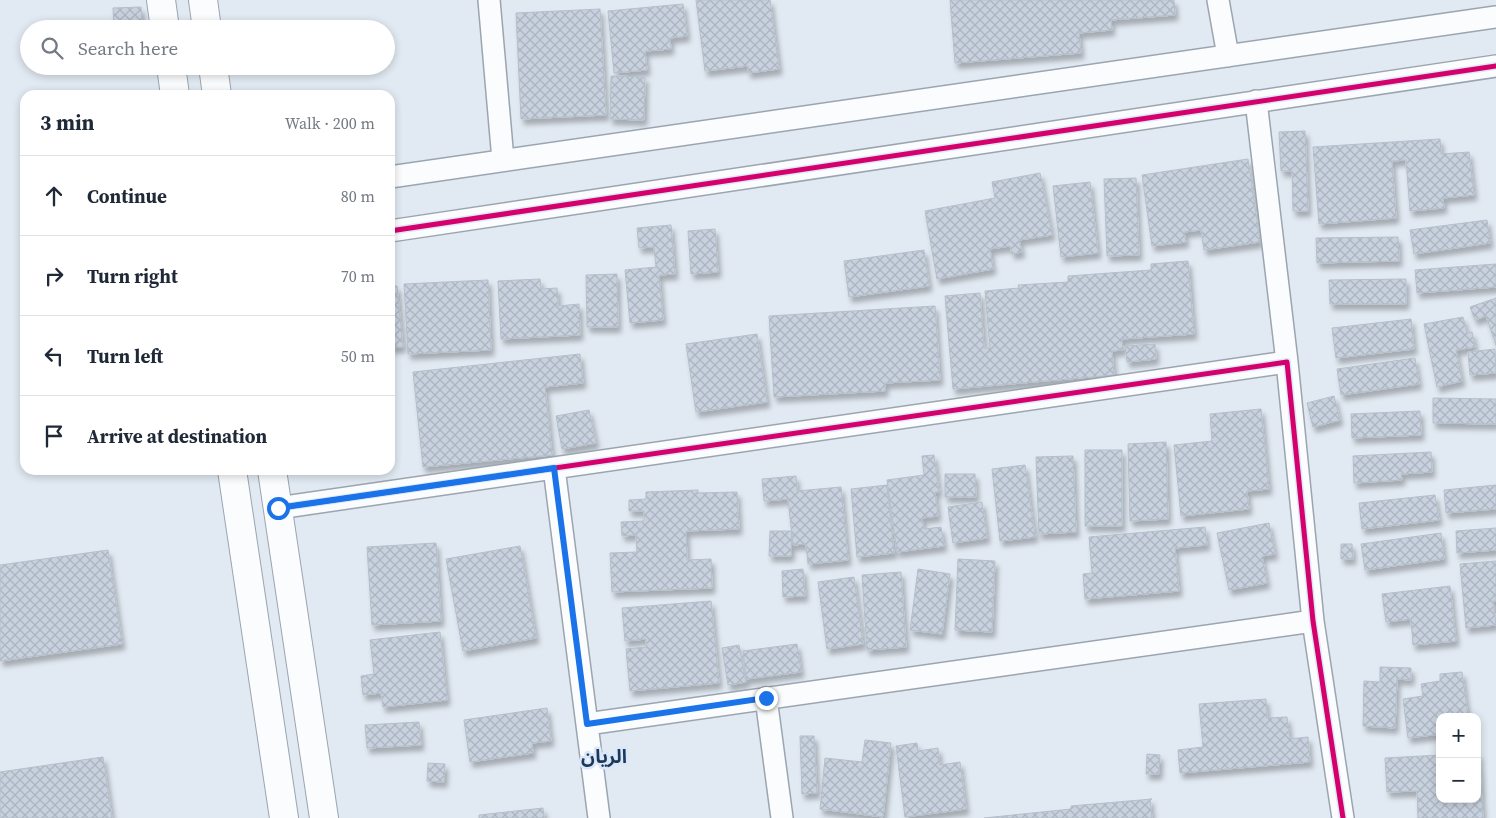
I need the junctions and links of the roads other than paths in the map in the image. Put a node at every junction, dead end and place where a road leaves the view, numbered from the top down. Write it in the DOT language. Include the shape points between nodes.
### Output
graph roads {
  1 [pos="161,0"];
  2 [pos="203,0"];
  3 [pos="489,0"];
  4 [pos="1218,0"];
  5 [pos="1496,17"];
  6 [pos="164,20"];
  7 [pos="206,20"];
  8 [pos="1228,56"];
  9 [pos="1496,66"];
  10 [pos="172,75"];
  11 [pos="214,75"];
  12 [pos="174,90"];
  13 [pos="216,90"];
  14 [pos="1256,101"];
  15 [pos="503,160"];
  16 [pos="395,176"];
  17 [pos="395,230"];
  18 [pos="1287,362"];
  19 [pos="554,468"];
  20 [pos="233,475"];
  21 [pos="273,475"];
  22 [pos="278,508"];
  23 [pos="1313,621"];
  24 [pos="766,698"];
  25 [pos="587,724"];
  26 [pos="284,818"];
  27 [pos="324,818"];
  28 [pos="598,818"];
  29 [pos="782,818"];
  30 [pos="1344,818"];
  1 -- 6 [label="street"];
  2 -- 7 [label="street"];
  3 -- 15 [label="street"];
  4 -- 8 [label="street"];
  5 -- 8 [label="street"];
  8 -- 15 [label="street"];
  9 -- 14 [label="street"];
  10 -- 12 [label="street"];
  11 -- 13 [label="street"];
  14 -- 17 [label="street"];
  14 -- 18 [label="street"];
  15 -- 16 [label="street"];
  18 -- 19 [label="street"];
  18 -- 23 [label="street"];
  19 -- 22 [label="street"];
  19 -- 25 [label="street"];
  20 -- 26 [label="street"];
  21 -- 22 [label="street"];
  22 -- 27 [label="street"];
  23 -- 24 [label="street"];
  23 -- 30 [label="street"];
  24 -- 25 [label="street"];
  24 -- 29 [label="street"];
  25 -- 28 [label="street"];
}
